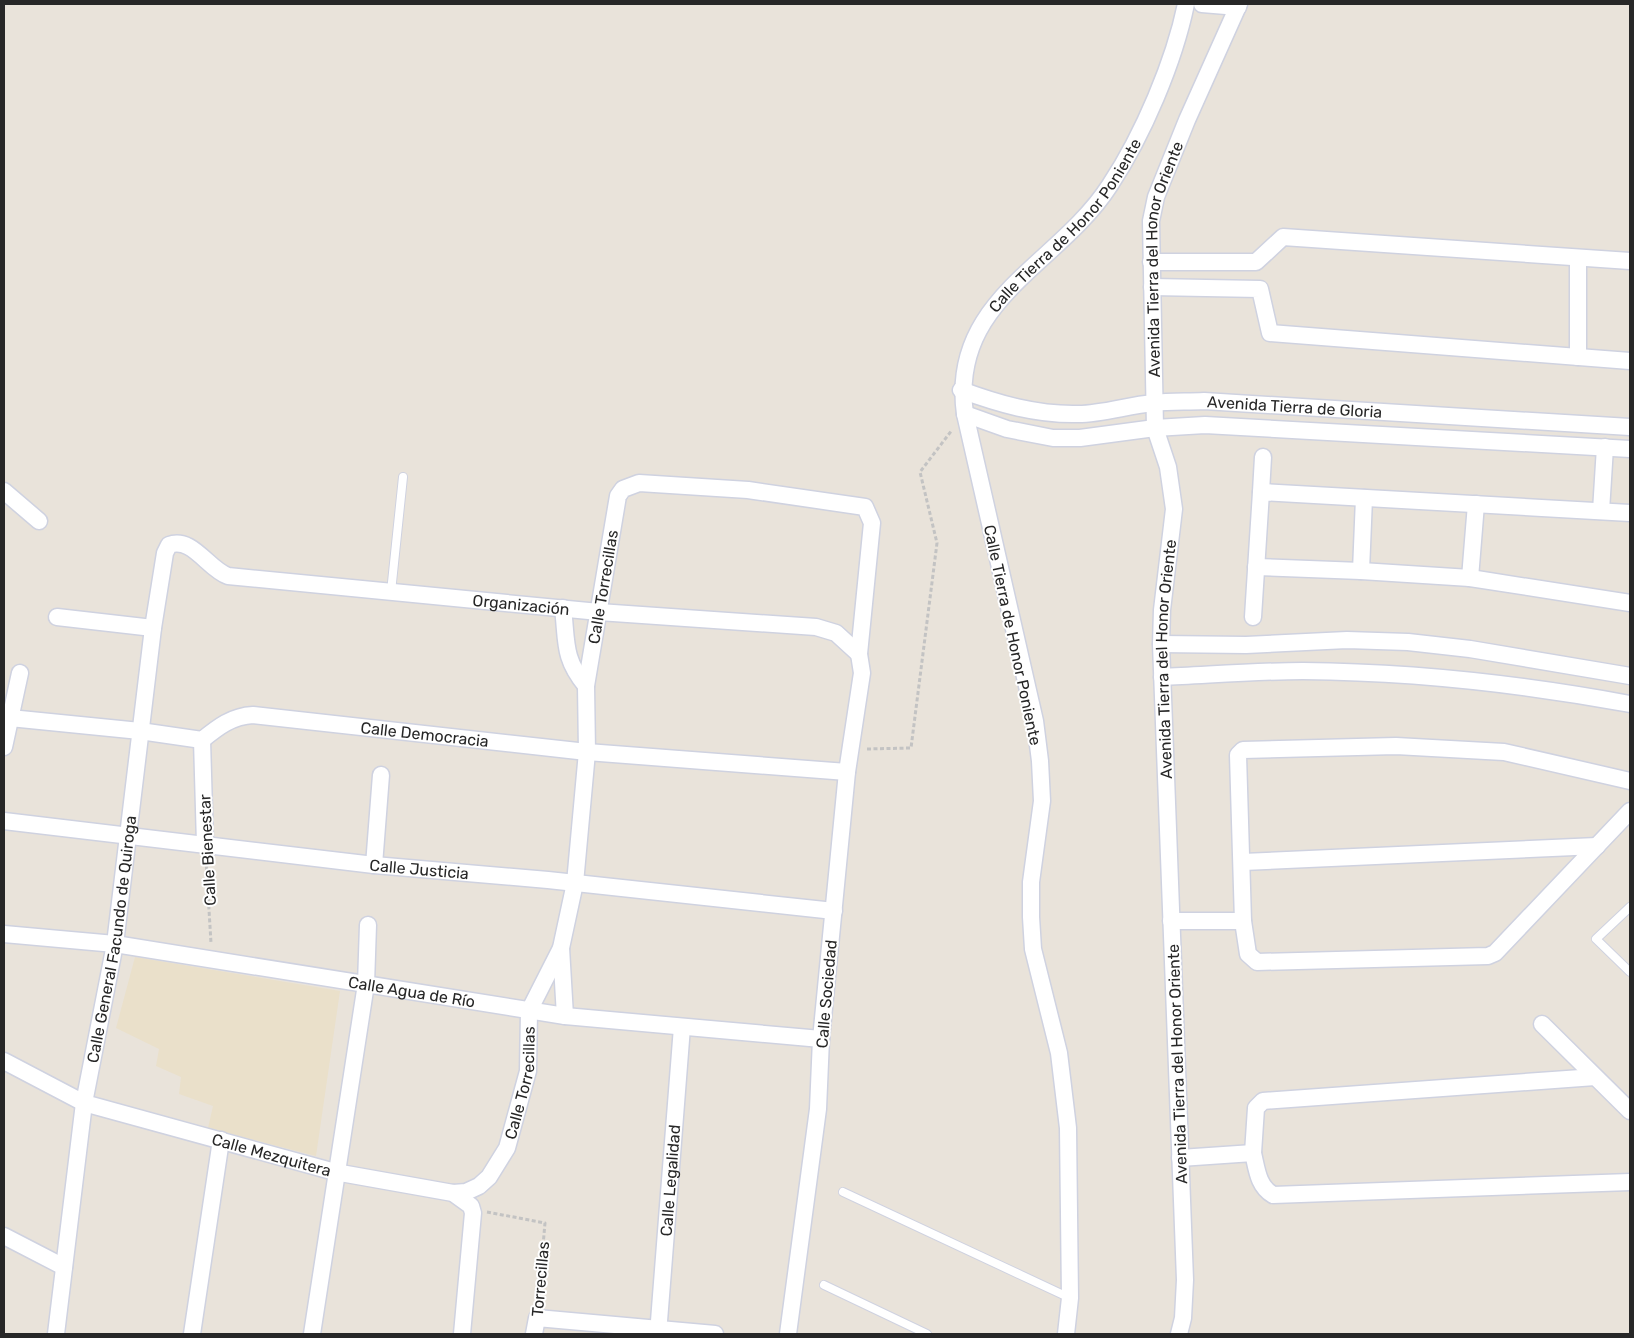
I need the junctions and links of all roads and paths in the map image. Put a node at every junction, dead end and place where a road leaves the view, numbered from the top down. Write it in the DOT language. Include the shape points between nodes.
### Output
graph roads {
  1 [pos="1186,4"];
  2 [pos="1202,4"];
  3 [pos="1238,6"];
  4 [pos="1578,258"];
  5 [pos="1630,261"];
  6 [pos="1151,262"];
  7 [pos="1152,287"];
  8 [pos="1578,357"];
  9 [pos="1630,361"];
  10 [pos="961,390"];
  11 [pos="1154,403"];
  12 [pos="964,414"];
  13 [pos="1630,427"];
  14 [pos="1155,428"];
  15 [pos="1605,447"];
  16 [pos="1630,449"];
  17 [pos="1263,457"];
  18 [pos="403,477"];
  19 [pos="748,490"];
  20 [pos="4,491"];
  21 [pos="1261,492"];
  22 [pos="1364,498"];
  23 [pos="1476,504"];
  24 [pos="1602,511"];
  25 [pos="1630,513"];
  26 [pos="39,521"];
  27 [pos="169,545"];
  28 [pos="1256,567"];
  29 [pos="1362,571"];
  30 [pos="1470,578"];
  31 [pos="391,593"];
  32 [pos="1630,603"];
  33 [pos="563,608"];
  34 [pos="599,612"];
  35 [pos="57,617"];
  36 [pos="1253,617"];
  37 [pos="153,628"];
  38 [pos="1161,644"];
  39 [pos="860,654"];
  40 [pos="20,673"];
  41 [pos="1630,676"];
  42 [pos="1162,677"];
  43 [pos="586,686"];
  44 [pos="1630,704"];
  45 [pos="10,718"];
  46 [pos="140,732"];
  47 [pos="202,740"];
  48 [pos="4,748"];
  49 [pos="851,750"];
  50 [pos="587,752"];
  51 [pos="847,772"];
  52 [pos="381,776"];
  53 [pos="1630,781"];
  54 [pos="1630,811"];
  55 [pos="4,820"];
  56 [pos="128,834"];
  57 [pos="205,844"];
  58 [pos="1597,846"];
  59 [pos="1243,862"];
  60 [pos="374,865"];
  61 [pos="575,883"];
  62 [pos="1630,907"];
  63 [pos="834,911"];
  64 [pos="1171,921"];
  65 [pos="1243,921"];
  66 [pos="368,925"];
  67 [pos="4,934"];
  68 [pos="115,944"];
  69 [pos="560,948"];
  70 [pos="212,960"];
  71 [pos="1630,972"];
  72 [pos="366,984"];
  73 [pos="529,1011"];
  74 [pos="565,1016"];
  75 [pos="1542,1024"];
  76 [pos="682,1027"];
  77 [pos="821,1039"];
  78 [pos="4,1061"];
  79 [pos="1595,1076"];
  80 [pos="84,1103"];
  81 [pos="1630,1111"];
  82 [pos="221,1140"];
  83 [pos="1253,1153"];
  84 [pos="1180,1158"];
  85 [pos="336,1172"];
  86 [pos="1630,1182"];
  87 [pos="843,1192"];
  88 [pos="453,1193"];
  89 [pos="472,1209"];
  90 [pos="4,1236"];
  91 [pos="64,1267"];
  92 [pos="824,1285"];
  93 [pos="1070,1298"];
  94 [pos="535,1326"];
  95 [pos="659,1331"];
  96 [pos="56,1334"];
  97 [pos="192,1334"];
  98 [pos="312,1334"];
  99 [pos="462,1334"];
  100 [pos="715,1334"];
  101 [pos="788,1334"];
  102 [pos="927,1334"];
  103 [pos="1066,1334"];
  104 [pos="1178,1334"];
  1 -- 10 [label="street, Calle Tierra de Honor Poniente" via="1151,109 1110,185 1082,221 1017,279 986,316 972,344"];
  2 -- 3 [label="street"];
  3 -- 6 [label="street, Avenida Tierra del Honor Oriente" via="1152,209"];
  4 -- 5 [label="street"];
  4 -- 6 [label="street" via="1283,237 1256,262"];
  4 -- 8 [label="street"];
  6 -- 7 [label="street, Avenida Tierra del Honor Oriente"];
  7 -- 8 [label="street" via="1260,289 1270,333"];
  7 -- 11 [label="street, Avenida Tierra del Honor Oriente"];
  8 -- 9 [label="street"];
  10 -- 11 [label="street, Avenida Tierra de Gloria" via="999,404 1038,412 1078,414"];
  10 -- 12 [label="street, Calle Tierra de Honor Poniente"];
  11 -- 13 [label="street, Avenida Tierra de Gloria" via="1214,402"];
  11 -- 14 [label="street, Avenida Tierra del Honor Oriente"];
  12 -- 14 [label="street, Avenida Tierra de Gloria" via="1007,429 1053,438"];
  12 -- 49 [label="path" via="920,472 936,543 911,748"];
  12 -- 93 [label="street, Calle Tierra de Honor Poniente" via="1040,761 1042,801 1031,882 1031,916 1034,949 1059,1053 1068,1128"];
  14 -- 15 [label="street, Avenida Tierra de Gloria" via="1205,425"];
  14 -- 38 [label="street, Avenida Tierra del Honor Oriente" via="1168,467 1174,509"];
  15 -- 16 [label="street, Avenida Tierra de Gloria"];
  15 -- 24 [label="street"];
  17 -- 21 [label="street"];
  18 -- 31 [label="lane"];
  19 -- 34 [label="street, Calle Torrecillas" via="639,483 623,489 615,504"];
  19 -- 39 [label="street, Calle Sociedad" via="865,507 872,523"];
  20 -- 26 [label="street"];
  21 -- 22 [label="street"];
  21 -- 28 [label="street"];
  22 -- 23 [label="street"];
  22 -- 29 [label="street"];
  23 -- 24 [label="street"];
  23 -- 30 [label="street"];
  24 -- 25 [label="street"];
  27 -- 31 [label="street, Organización" via="187,545 214,569 228,576"];
  27 -- 37 [label="street, Calle General Facundo de Quiroga" via="165,552"];
  28 -- 29 [label="street"];
  28 -- 36 [label="street"];
  29 -- 30 [label="street"];
  30 -- 32 [label="street"];
  31 -- 33 [label="street, Organización"];
  33 -- 34 [label="street, Organización"];
  33 -- 43 [label="street, Calle Torrecillas" via="568,660"];
  34 -- 39 [label="street, Organización" via="816,627 836,633"];
  34 -- 43 [label="street, Calle Torrecillas"];
  35 -- 37 [label="street"];
  37 -- 46 [label="street, Calle General Facundo de Quiroga"];
  38 -- 41 [label="street" via="1408,642 1480,650"];
  38 -- 42 [label="street, Avenida Tierra del Honor Oriente"];
  39 -- 49 [label="street, Calle Sociedad" via="862,673"];
  40 -- 45 [label="street"];
  42 -- 44 [label="street" via="1302,671 1445,677"];
  42 -- 64 [label="street, Avenida Tierra del Honor Oriente"];
  43 -- 50 [label="street, Calle Torrecillas"];
  45 -- 46 [label="street"];
  45 -- 48 [label="street"];
  46 -- 47 [label="street"];
  46 -- 56 [label="street, Calle General Facundo de Quiroga"];
  47 -- 50 [label="street, Calle Democracia" via="236,717 254,715"];
  47 -- 57 [label="street, Calle Bienestar"];
  49 -- 51 [label="street, Calle Sociedad"];
  50 -- 51 [label="street, Calle Democracia"];
  50 -- 61 [label="street, Calle Torrecillas"];
  51 -- 63 [label="street, Calle Sociedad"];
  52 -- 60 [label="street"];
  53 -- 59 [label="street" via="1504,752 1396,746 1243,750 1238,755"];
  54 -- 58 [label="street"];
  55 -- 56 [label="street, Calle Justicia"];
  56 -- 57 [label="street, Calle Justicia"];
  56 -- 68 [label="street, Calle General Facundo de Quiroga"];
  57 -- 60 [label="street, Calle Justicia"];
  57 -- 70 [label="path, Calle Bienestar"];
  58 -- 59 [label="street"];
  58 -- 65 [label="street" via="1495,953 1488,956 1257,962 1248,954"];
  59 -- 65 [label="street"];
  60 -- 61 [label="street, Calle Justicia"];
  61 -- 63 [label="street, Calle Justicia"];
  61 -- 69 [label="street, Calle Torrecillas"];
  62 -- 71 [label="lane" via="1596,939"];
  63 -- 77 [label="street, Calle Sociedad"];
  64 -- 65 [label="street"];
  64 -- 84 [label="street, Avenida Tierra del Honor Oriente"];
  66 -- 72 [label="street"];
  67 -- 68 [label="street, Calle Agua de Río"];
  68 -- 70 [label="street, Calle Agua de Río"];
  68 -- 80 [label="street, Calle General Facundo de Quiroga"];
  69 -- 73 [label="street, Calle Torrecillas"];
  69 -- 74 [label="street, Calle Torrecillas"];
  70 -- 72 [label="street, Calle Agua de Río"];
  72 -- 73 [label="street, Calle Agua de Río"];
  72 -- 85 [label="street"];
  73 -- 74 [label="street, Calle Agua de Río"];
  73 -- 88 [label="street, Calle Torrecillas" via="528,1071 507,1148 489,1177 479,1186"];
  74 -- 76 [label="street, Calle Agua de Río"];
  75 -- 79 [label="street"];
  76 -- 77 [label="street, Calle Agua de Río"];
  76 -- 95 [label="street, Calle Legalidad"];
  77 -- 101 [label="street, Calle Sociedad" via="818,1109"];
  78 -- 80 [label="street, Calle Mezquitera"];
  79 -- 81 [label="street"];
  79 -- 83 [label="street" via="1264,1101 1256,1108"];
  80 -- 82 [label="street, Calle Mezquitera"];
  80 -- 91 [label="street, Calle General Facundo de Quiroga"];
  82 -- 85 [label="street, Calle Mezquitera"];
  82 -- 97 [label="street"];
  83 -- 84 [label="street"];
  83 -- 86 [label="street" via="1260,1182 1264,1190 1274,1195"];
  84 -- 104 [label="street, Avenida Tierra del Honor Oriente" via="1185,1280"];
  85 -- 88 [label="street, Calle Mezquitera"];
  85 -- 98 [label="street"];
  87 -- 93 [label="lane"];
  88 -- 89 [label="street, Calle Mezquitera"];
  89 -- 94 [label="path, Torrecillas" via="544,1223"];
  89 -- 99 [label="street"];
  90 -- 91 [label="street"];
  91 -- 96 [label="street, Calle General Facundo de Quiroga"];
  92 -- 102 [label="lane"];
  93 -- 103 [label="street, Calle Tierra de Honor Poniente"];
  94 -- 95 [label="street"];
  95 -- 100 [label="street"];
}
